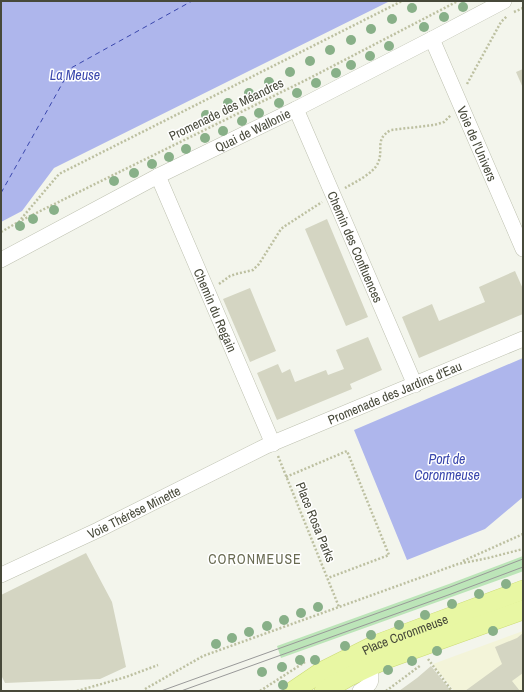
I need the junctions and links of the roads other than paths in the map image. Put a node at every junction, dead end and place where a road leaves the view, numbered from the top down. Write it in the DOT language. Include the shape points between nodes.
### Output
graph roads {
  1 [pos="504,1"];
  2 [pos="432,39"];
  3 [pos="296,109"];
  4 [pos="158,176"];
  5 [pos="523,248"];
  6 [pos="1,260"];
  7 [pos="523,339"];
  8 [pos="414,385"];
  9 [pos="269,445"];
  10 [pos="1,575"];
  11 [pos="523,590"];
  12 [pos="523,610"];
  13 [pos="370,666"];
  14 [pos="293,691"];
  15 [pos="324,691"];
  16 [pos="360,691"];
  1 -- 2 [label="street, Quai de Wallonie"];
  2 -- 3 [label="street, Quai de Wallonie"];
  2 -- 5 [label="street, Voie de l'Univers"];
  3 -- 4 [label="street, Quai de Wallonie"];
  3 -- 8 [label="street, Chemin des Confluences"];
  4 -- 6 [label="street, Quai de Wallonie"];
  4 -- 9 [label="street, Chemin du Regain"];
  7 -- 8 [label="street, Promenade des Jardins d'Eau"];
  8 -- 9 [label="street, Promenade des Jardins d'Eau"];
  9 -- 10 [label="street, Voie Thérèse Minette"];
  11 -- 14 [label="main road, Place Coronmeuse" via="375,645 321,672"];
  12 -- 13 [label="main road, Place Coronmeuse"];
  13 -- 15 [label="main road, Place Coronmeuse"];
  13 -- 16 [label="street, Place Coronmeuse" via="371,682"];
}
